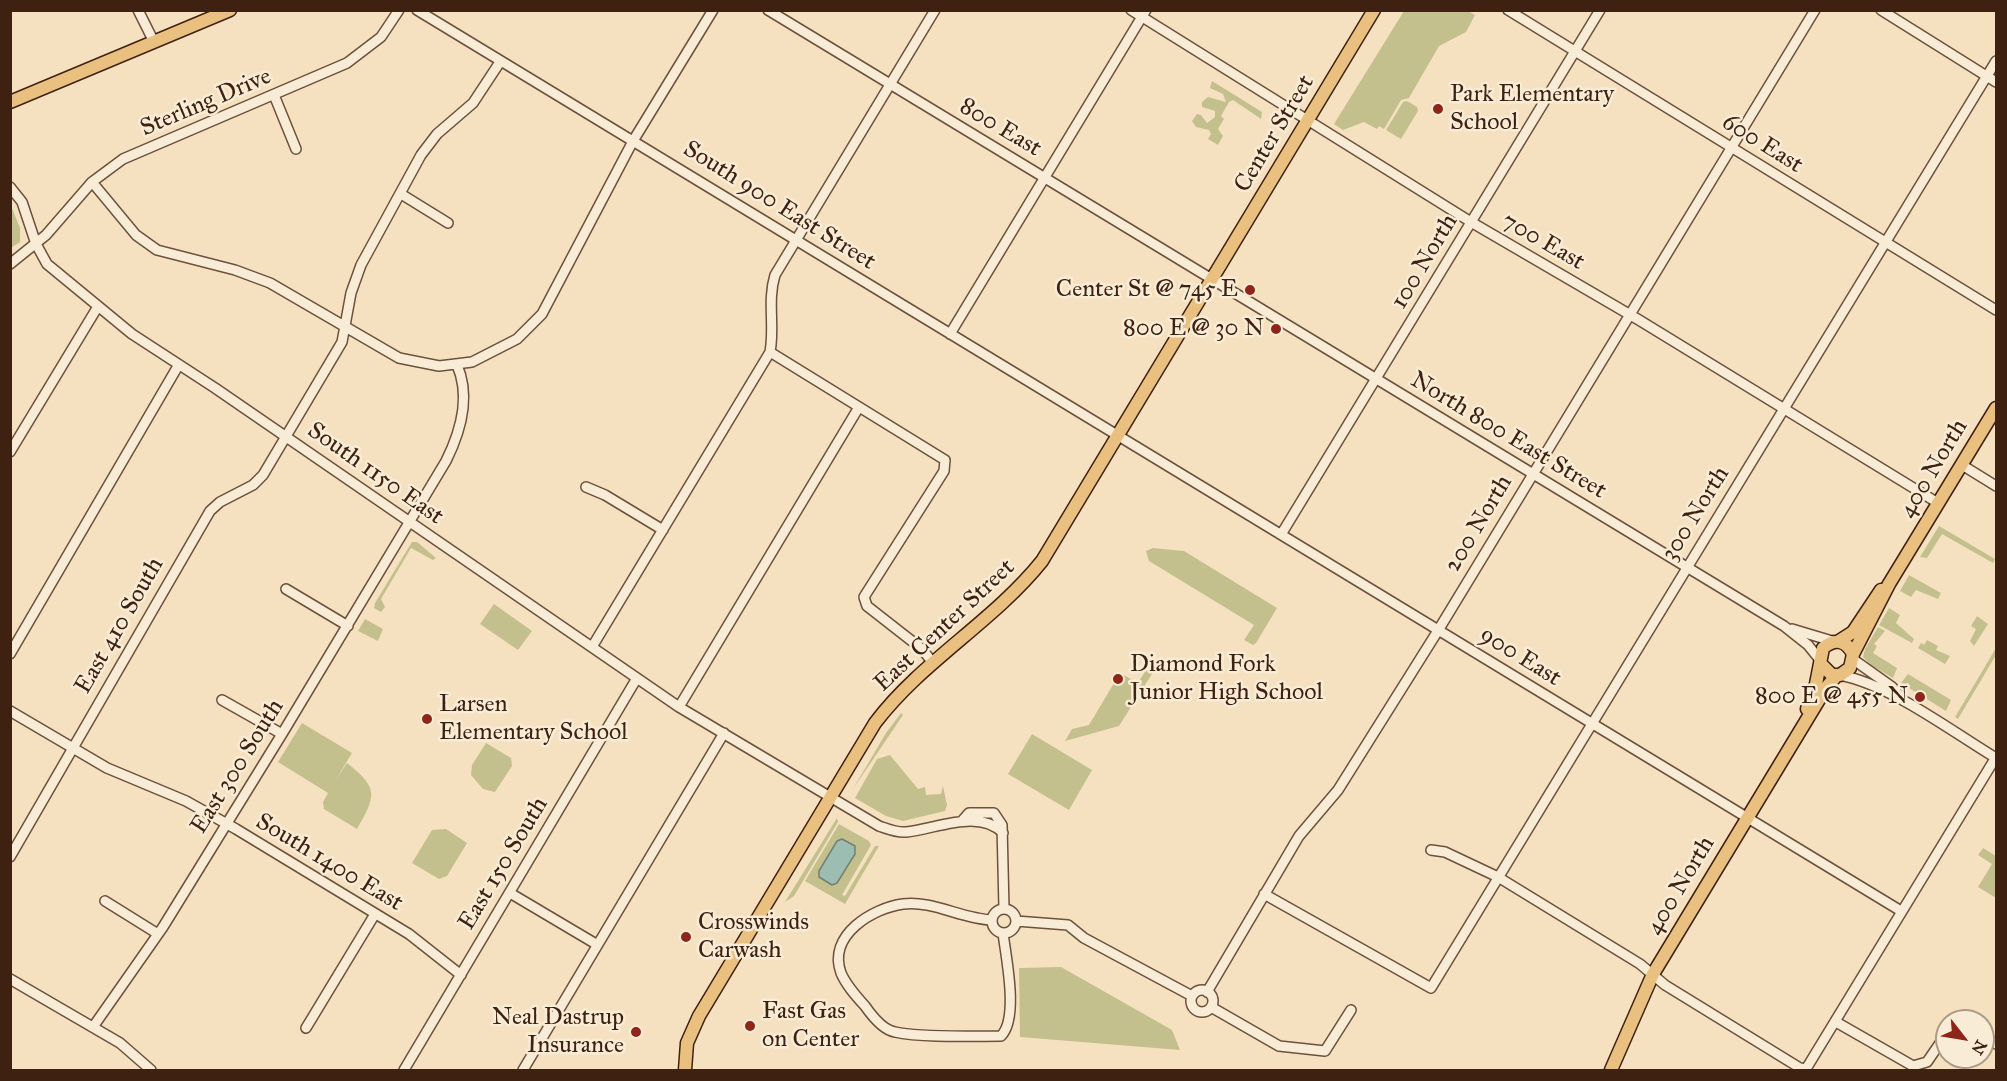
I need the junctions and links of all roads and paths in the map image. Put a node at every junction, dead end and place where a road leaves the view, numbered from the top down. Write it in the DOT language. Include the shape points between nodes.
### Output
graph roads {
  1 [pos="138,10"];
  2 [pos="230,10"];
  3 [pos="399,10"];
  4 [pos="417,10"];
  5 [pos="713,10"];
  6 [pos="768,10"];
  7 [pos="934,10"];
  8 [pos="1131,10"];
  9 [pos="1374,10"];
  10 [pos="1508,10"];
  11 [pos="1600,10"];
  12 [pos="1815,10"];
  13 [pos="1881,10"];
  14 [pos="1144,14"];
  15 [pos="154,42"];
  16 [pos="1575,52"];
  17 [pos="1996,61"];
  18 [pos="500,62"];
  19 [pos="1987,77"];
  20 [pos="1996,82"];
  21 [pos="890,84"];
  22 [pos="274,95"];
  23 [pos="10,102"];
  24 [pos="1308,119"];
  25 [pos="633,141"];
  26 [pos="1731,147"];
  27 [pos="296,149"];
  28 [pos="1044,178"];
  29 [pos="92,183"];
  30 [pos="10,187"];
  31 [pos="401,194"];
  32 [pos="1471,222"];
  33 [pos="448,223"];
  34 [pos="796,240"];
  35 [pos="1885,243"];
  36 [pos="36,244"];
  37 [pos="10,264"];
  38 [pos="1211,279"];
  39 [pos="97,308"];
  40 [pos="1996,309"];
  41 [pos="1629,314"];
  42 [pos="347,326"];
  43 [pos="950,334"];
  44 [pos="770,352"];
  45 [pos="457,365"];
  46 [pos="178,366"];
  47 [pos="1376,379"];
  48 [pos="859,407"];
  49 [pos="1784,408"];
  50 [pos="1996,408"];
  51 [pos="1119,435"];
  52 [pos="286,437"];
  53 [pos="10,452"];
  54 [pos="1962,465"];
  55 [pos="1532,474"];
  56 [pos="1996,486"];
  57 [pos="586,487"];
  58 [pos="1938,503"];
  59 [pos="410,523"];
  60 [pos="663,530"];
  61 [pos="1282,533"];
  62 [pos="1685,567"];
  63 [pos="1889,584"];
  64 [pos="286,589"];
  65 [pos="348,626"];
  66 [pos="1784,626"];
  67 [pos="1439,629"];
  68 [pos="1836,641"];
  69 [pos="592,647"];
  70 [pos="10,654"];
  71 [pos="1853,657"];
  72 [pos="1820,662"];
  73 [pos="933,663"];
  74 [pos="1839,675"];
  75 [pos="637,678"];
  76 [pos="222,700"];
  77 [pos="1905,701"];
  78 [pos="680,707"];
  79 [pos="10,711"];
  80 [pos="1591,723"];
  81 [pos="1800,730"];
  82 [pos="724,733"];
  83 [pos="282,734"];
  84 [pos="73,748"];
  85 [pos="1996,757"];
  86 [pos="831,797"];
  87 [pos="1747,817"];
  88 [pos="226,823"];
  89 [pos="1431,850"];
  90 [pos="10,857"];
  91 [pos="1498,878"];
  92 [pos="510,893"];
  93 [pos="1264,894"];
  94 [pos="105,901"];
  95 [pos="1004,909"];
  96 [pos="1901,911"];
  97 [pos="375,914"];
  98 [pos="992,920"];
  99 [pos="1016,921"];
  100 [pos="1003,933"];
  101 [pos="159,934"];
  102 [pos="596,944"];
  103 [pos="1653,974"];
  104 [pos="461,975"];
  105 [pos="10,979"];
  106 [pos="1207,992"];
  107 [pos="1192,996"];
  108 [pos="1211,1007"];
  109 [pos="1351,1010"];
  110 [pos="1836,1022"];
  111 [pos="93,1027"];
  112 [pos="306,1028"];
  113 [pos="1935,1050"];
  114 [pos="1807,1070"];
  115 [pos="151,1071"];
  116 [pos="404,1071"];
  117 [pos="523,1071"];
  118 [pos="685,1071"];
  119 [pos="1611,1071"];
  1 -- 15 [label="street"];
  2 -- 15 [label="main road"];
  3 -- 22 [label="street, Sterling Drive" via="381,37 362,54"];
  4 -- 18 [label="street, South 900 East Street"];
  5 -- 25 [label="street"];
  6 -- 21 [label="street, 800 East"];
  7 -- 21 [label="street"];
  8 -- 14 [label="street, 700 East"];
  9 -- 24 [label="main road, Center Street"];
  10 -- 16 [label="street, 600 East"];
  11 -- 16 [label="street, 100 North"];
  12 -- 26 [label="street, 200 North"];
  13 -- 19 [label="street"];
  14 -- 24 [label="street, 700 East"];
  14 -- 28 [label="street"];
  15 -- 23 [label="main road"];
  16 -- 26 [label="street, 600 East"];
  16 -- 32 [label="street, 100 North"];
  17 -- 19 [label="street, 300 North"];
  18 -- 25 [label="street, South 900 East Street"];
  18 -- 31 [label="street, East 410 South" via="473,103 420,156"];
  19 -- 20 [label="street"];
  19 -- 35 [label="street, 300 North"];
  21 -- 28 [label="street, 800 East"];
  21 -- 34 [label="street"];
  22 -- 27 [label="street"];
  22 -- 29 [label="street, Sterling Drive" via="123,159"];
  24 -- 32 [label="street, 700 East"];
  24 -- 38 [label="main road, Center Street"];
  25 -- 34 [label="street, South 900 East Street"];
  25 -- 45 [label="street" via="534,324 498,351"];
  26 -- 35 [label="street, 600 East"];
  26 -- 41 [label="street, 200 North"];
  28 -- 38 [label="street, 800 East"];
  28 -- 43 [label="street"];
  29 -- 36 [label="street, Sterling Drive"];
  29 -- 42 [label="street" via="136,235 157,250 255,277"];
  30 -- 36 [label="street, South 1150 East" via="22,202"];
  31 -- 33 [label="street"];
  31 -- 42 [label="street, East 410 South" via="361,265 351,293"];
  32 -- 41 [label="street, 700 East"];
  32 -- 47 [label="street, 100 North"];
  34 -- 43 [label="street, South 900 East Street"];
  34 -- 44 [label="street" via="773,282"];
  35 -- 40 [label="street, 600 East"];
  35 -- 49 [label="street, 300 North"];
  36 -- 37 [label="street, Sterling Drive"];
  36 -- 39 [label="street, South 1150 East" via="43,259"];
  38 -- 47 [label="street, North 800 East Street"];
  38 -- 51 [label="main road, East Center Street"];
  39 -- 46 [label="street, South 1150 East"];
  39 -- 53 [label="street"];
  41 -- 49 [label="street, 700 East"];
  41 -- 55 [label="street, 200 North"];
  42 -- 45 [label="street" via="399,358 424,365"];
  42 -- 52 [label="street, East 410 South" via="342,342"];
  43 -- 51 [label="street, South 900 East Street"];
  44 -- 48 [label="street"];
  44 -- 60 [label="street"];
  45 -- 59 [label="street, East 300 South" via="465,395 458,432"];
  46 -- 52 [label="street, South 1150 East"];
  46 -- 70 [label="street"];
  47 -- 55 [label="street, North 800 East Street"];
  47 -- 61 [label="street, 100 North"];
  48 -- 73 [label="street" via="945,460 944,471 863,601"];
  48 -- 78 [label="street"];
  49 -- 58 [label="street, 700 East"];
  49 -- 62 [label="street, 300 North"];
  50 -- 54 [label="main road, 400 North"];
  51 -- 61 [label="street, 900 East"];
  51 -- 73 [label="main road, East Center Street" via="1037,567"];
  52 -- 59 [label="street, South 1150 East"];
  52 -- 84 [label="street, East 410 South" via="258,480 210,511"];
  54 -- 56 [label="street"];
  54 -- 58 [label="main road, 400 North"];
  55 -- 62 [label="street, North 800 East Street"];
  55 -- 67 [label="street, 200 North"];
  57 -- 60 [label="street"];
  58 -- 63 [label="main road, 400 North"];
  59 -- 65 [label="street, East 300 South"];
  59 -- 69 [label="street, South 1150 East"];
  60 -- 69 [label="street"];
  61 -- 67 [label="street, 900 East"];
  62 -- 66 [label="street, North 800 East Street"];
  62 -- 80 [label="street, 300 North"];
  63 -- 68 [label="main road" via="1853,632"];
  63 -- 71 [label="main road"];
  64 -- 65 [label="street"];
  65 -- 83 [label="street, East 300 South"];
  66 -- 68 [label="street"];
  66 -- 72 [label="street" via="1808,645"];
  67 -- 80 [label="street, 900 East"];
  67 -- 93 [label="street, 200 North" via="1338,790 1299,836"];
  68 -- 71 [label="main road" via="1847,645"];
  68 -- 72 [label="main road" via="1823,648"];
  69 -- 75 [label="street, South 1150 East"];
  71 -- 74 [label="main road" via="1850,668"];
  71 -- 77 [label="street"];
  72 -- 74 [label="main road" via="1828,673"];
  72 -- 81 [label="main road"];
  73 -- 86 [label="main road, East Center Street" via="884,711"];
  74 -- 77 [label="street" via="1861,680"];
  74 -- 81 [label="main road" via="1826,688"];
  75 -- 78 [label="street, South 1150 East"];
  75 -- 92 [label="street, East 150 South"];
  76 -- 83 [label="street"];
  77 -- 85 [label="street"];
  78 -- 82 [label="street, South 1150 East"];
  79 -- 84 [label="street, South 1400 East"];
  80 -- 87 [label="street, 900 East"];
  80 -- 91 [label="street, 300 North"];
  81 -- 87 [label="main road, 400 North"];
  82 -- 86 [label="street, South 1150 East"];
  82 -- 102 [label="street"];
  83 -- 88 [label="street, East 300 South"];
  84 -- 88 [label="street, South 1400 East" via="115,772 186,801"];
  84 -- 90 [label="street, East 410 South"];
  85 -- 96 [label="street"];
  86 -- 95 [label="street, South 1150 East" via="879,826 898,832 962,821 989,823 1003,833"];
  86 -- 118 [label="main road, East Center Street" via="699,1016 687,1043"];
  87 -- 96 [label="street, 900 East"];
  87 -- 103 [label="main road, 400 North"];
  88 -- 97 [label="street, South 1400 East"];
  88 -- 101 [label="street, East 300 South"];
  89 -- 91 [label="street" via="1445,852"];
  91 -- 93 [label="street, 300 North" via="1431,988"];
  91 -- 103 [label="street"];
  92 -- 102 [label="street"];
  92 -- 104 [label="street, East 150 South"];
  93 -- 106 [label="street, 200 North"];
  94 -- 101 [label="street"];
  95 -- 98 [label="street" via="996,911"];
  95 -- 99 [label="street" via="1014,914"];
  96 -- 110 [label="street"];
  97 -- 104 [label="street, South 1400 East" via="409,934"];
  97 -- 112 [label="street"];
  98 -- 100 [label="street" via="996,930"];
  98 -- 100 [label="street" via="975,920 919,903 877,910 860,920 848,935 839,962 848,985 874,1018 894,1032 1001,1036 1011,1014"];
  99 -- 100 [label="street" via="1011,931"];
  99 -- 107 [label="street" via="1068,926"];
  101 -- 111 [label="street, East 300 South"];
  102 -- 117 [label="street"];
  103 -- 114 [label="street" via="1665,986"];
  103 -- 119 [label="main road, 400 North"];
  104 -- 116 [label="street, East 150 South"];
  105 -- 111 [label="street"];
  106 -- 107 [label="street" via="1200,990"];
  106 -- 108 [label="street"];
  107 -- 108 [label="street" via="1191,1004 1198,1011"];
  108 -- 109 [label="street" via="1279,1046 1325,1051"];
  110 -- 113 [label="street" via="1901,1061 1918,1066 1927,1062"];
  110 -- 114 [label="street"];
  111 -- 115 [label="street" via="120,1043"];
}
